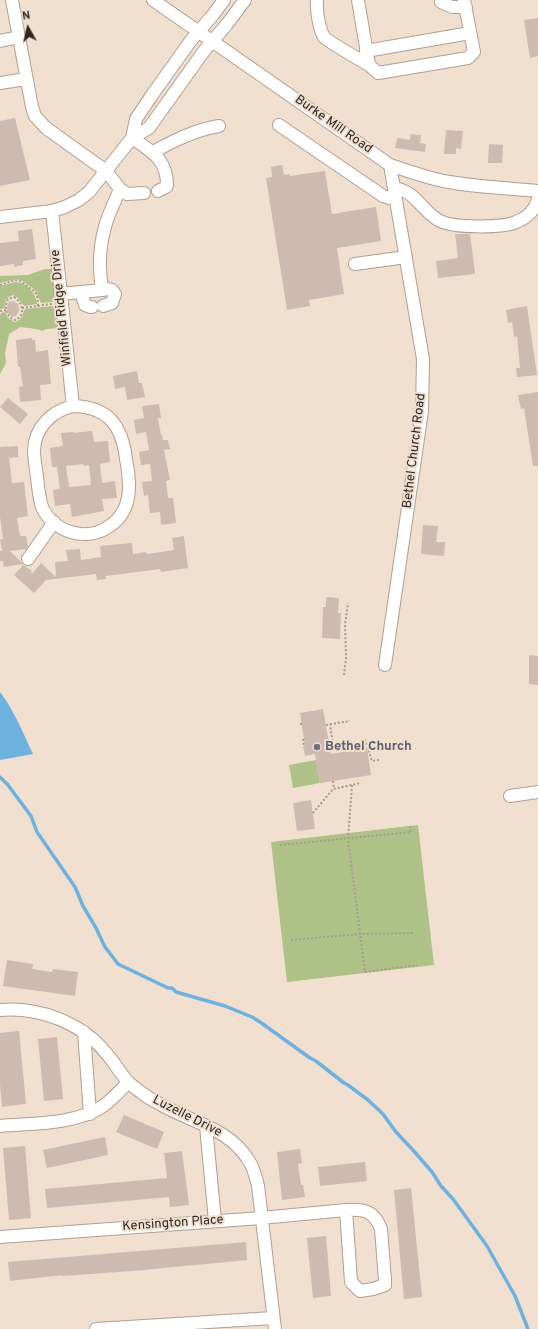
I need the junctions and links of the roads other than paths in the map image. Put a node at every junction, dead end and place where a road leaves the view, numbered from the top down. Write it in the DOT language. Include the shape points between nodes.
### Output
graph roads {
  1 [pos="12,0"];
  2 [pos="153,0"];
  3 [pos="224,0"];
  4 [pos="245,0"];
  5 [pos="318,0"];
  6 [pos="358,0"];
  7 [pos="441,0"];
  8 [pos="465,4"];
  9 [pos="199,32"];
  10 [pos="470,33"];
  11 [pos="19,37"];
  12 [pos="0,41"];
  13 [pos="213,41"];
  14 [pos="366,51"];
  15 [pos="369,65"];
  16 [pos="26,79"];
  17 [pos="0,84"];
  18 [pos="279,125"];
  19 [pos="219,126"];
  20 [pos="132,138"];
  21 [pos="153,152"];
  22 [pos="390,165"];
  23 [pos="106,171"];
  24 [pos="394,187"];
  25 [pos="120,190"];
  26 [pos="158,191"];
  27 [pos="538,191"];
  28 [pos="144,193"];
  29 [pos="538,199"];
  30 [pos="396,200"];
  31 [pos="52,211"];
  32 [pos="0,217"];
  33 [pos="406,257"];
  34 [pos="355,264"];
  35 [pos="102,290"];
  36 [pos="81,292"];
  37 [pos="61,299"];
  38 [pos="73,406"];
  39 [pos="54,522"];
  40 [pos="28,559"];
  41 [pos="385,665"];
  42 [pos="538,792"];
  43 [pos="510,796"];
  44 [pos="0,1010"];
  45 [pos="84,1032"];
  46 [pos="128,1083"];
  47 [pos="90,1114"];
  48 [pos="0,1126"];
  49 [pos="206,1126"];
  50 [pos="346,1210"];
  51 [pos="261,1218"];
  52 [pos="215,1221"];
  53 [pos="0,1237"];
  54 [pos="274,1323"];
  55 [pos="96,1329"];
  1 -- 11 [label="street"];
  2 -- 9 [label="street, Burke Mill Road"];
  3 -- 9 [label="street"];
  4 -- 13 [label="street"];
  5 -- 15 [label="street" via="324,37"];
  6 -- 14 [label="street"];
  7 -- 8 [label="street" via="452,7"];
  8 -- 10 [label="street"];
  9 -- 13 [label="street, Burke Mill Road"];
  9 -- 20 [label="street" via="192,38 136,119"];
  10 -- 14 [label="street"];
  10 -- 15 [label="street" via="474,52 468,58 378,73"];
  11 -- 12 [label="street"];
  11 -- 16 [label="street"];
  13 -- 20 [label="street" via="149,128"];
  13 -- 22 [label="street, Burke Mill Road"];
  14 -- 15 [label="street"];
  16 -- 17 [label="street"];
  16 -- 23 [label="street" via="35,116 46,128"];
  18 -- 30 [label="street" via="383,196"];
  19 -- 21 [label="street" via="192,133"];
  20 -- 21 [label="street"];
  20 -- 23 [label="street"];
  21 -- 26 [label="street" via="164,167 167,182 166,187"];
  22 -- 24 [label="street, Bethel Church Road"];
  22 -- 27 [label="street, Burke Mill Road" via="444,181"];
  23 -- 25 [label="street"];
  23 -- 31 [label="street" via="79,200"];
  24 -- 29 [label="street" via="410,194 433,217 442,222 476,227 516,223 526,217"];
  24 -- 30 [label="street, Bethel Church Road"];
  25 -- 28 [label="street" via="127,194"];
  25 -- 35 [label="street" via="103,236 100,279"];
  30 -- 33 [label="street, Bethel Church Road"];
  31 -- 32 [label="street"];
  31 -- 37 [label="street, Winfield Ridge Drive"];
  33 -- 34 [label="street"];
  33 -- 41 [label="street, Bethel Church Road" via="423,359 422,411"];
  35 -- 36 [label="street"];
  35 -- 36 [label="street" via="112,290 115,294 112,304 90,307 85,304"];
  36 -- 37 [label="street"];
  37 -- 38 [label="street, Winfield Ridge Drive"];
  38 -- 39 [label="street" via="61,410 45,422 39,430 34,448 42,506"];
  38 -- 39 [label="street" via="99,411 118,427 126,455 128,496 126,507 117,520 102,531 82,534 67,531"];
  39 -- 40 [label="street"];
  42 -- 43 [label="street"];
  44 -- 45 [label="street, Luzelle Drive" via="44,1014 60,1019"];
  45 -- 46 [label="street, Luzelle Drive" via="106,1052"];
  45 -- 47 [label="street"];
  46 -- 47 [label="street" via="104,1106"];
  46 -- 49 [label="street, Luzelle Drive" via="158,1104"];
  47 -- 48 [label="street" via="61,1121"];
  49 -- 51 [label="street, Luzelle Drive" via="227,1137 239,1147 249,1161 258,1186"];
  49 -- 52 [label="street"];
  50 -- 50 [label="street, Kensington Place" via="351,1282 360,1291 385,1285 379,1222 366,1211"];
  50 -- 51 [label="street, Kensington Place"];
  51 -- 52 [label="street, Kensington Place"];
  51 -- 54 [label="street, Luzelle Drive"];
  52 -- 53 [label="street, Kensington Place"];
  54 -- 55 [label="street"];
}
